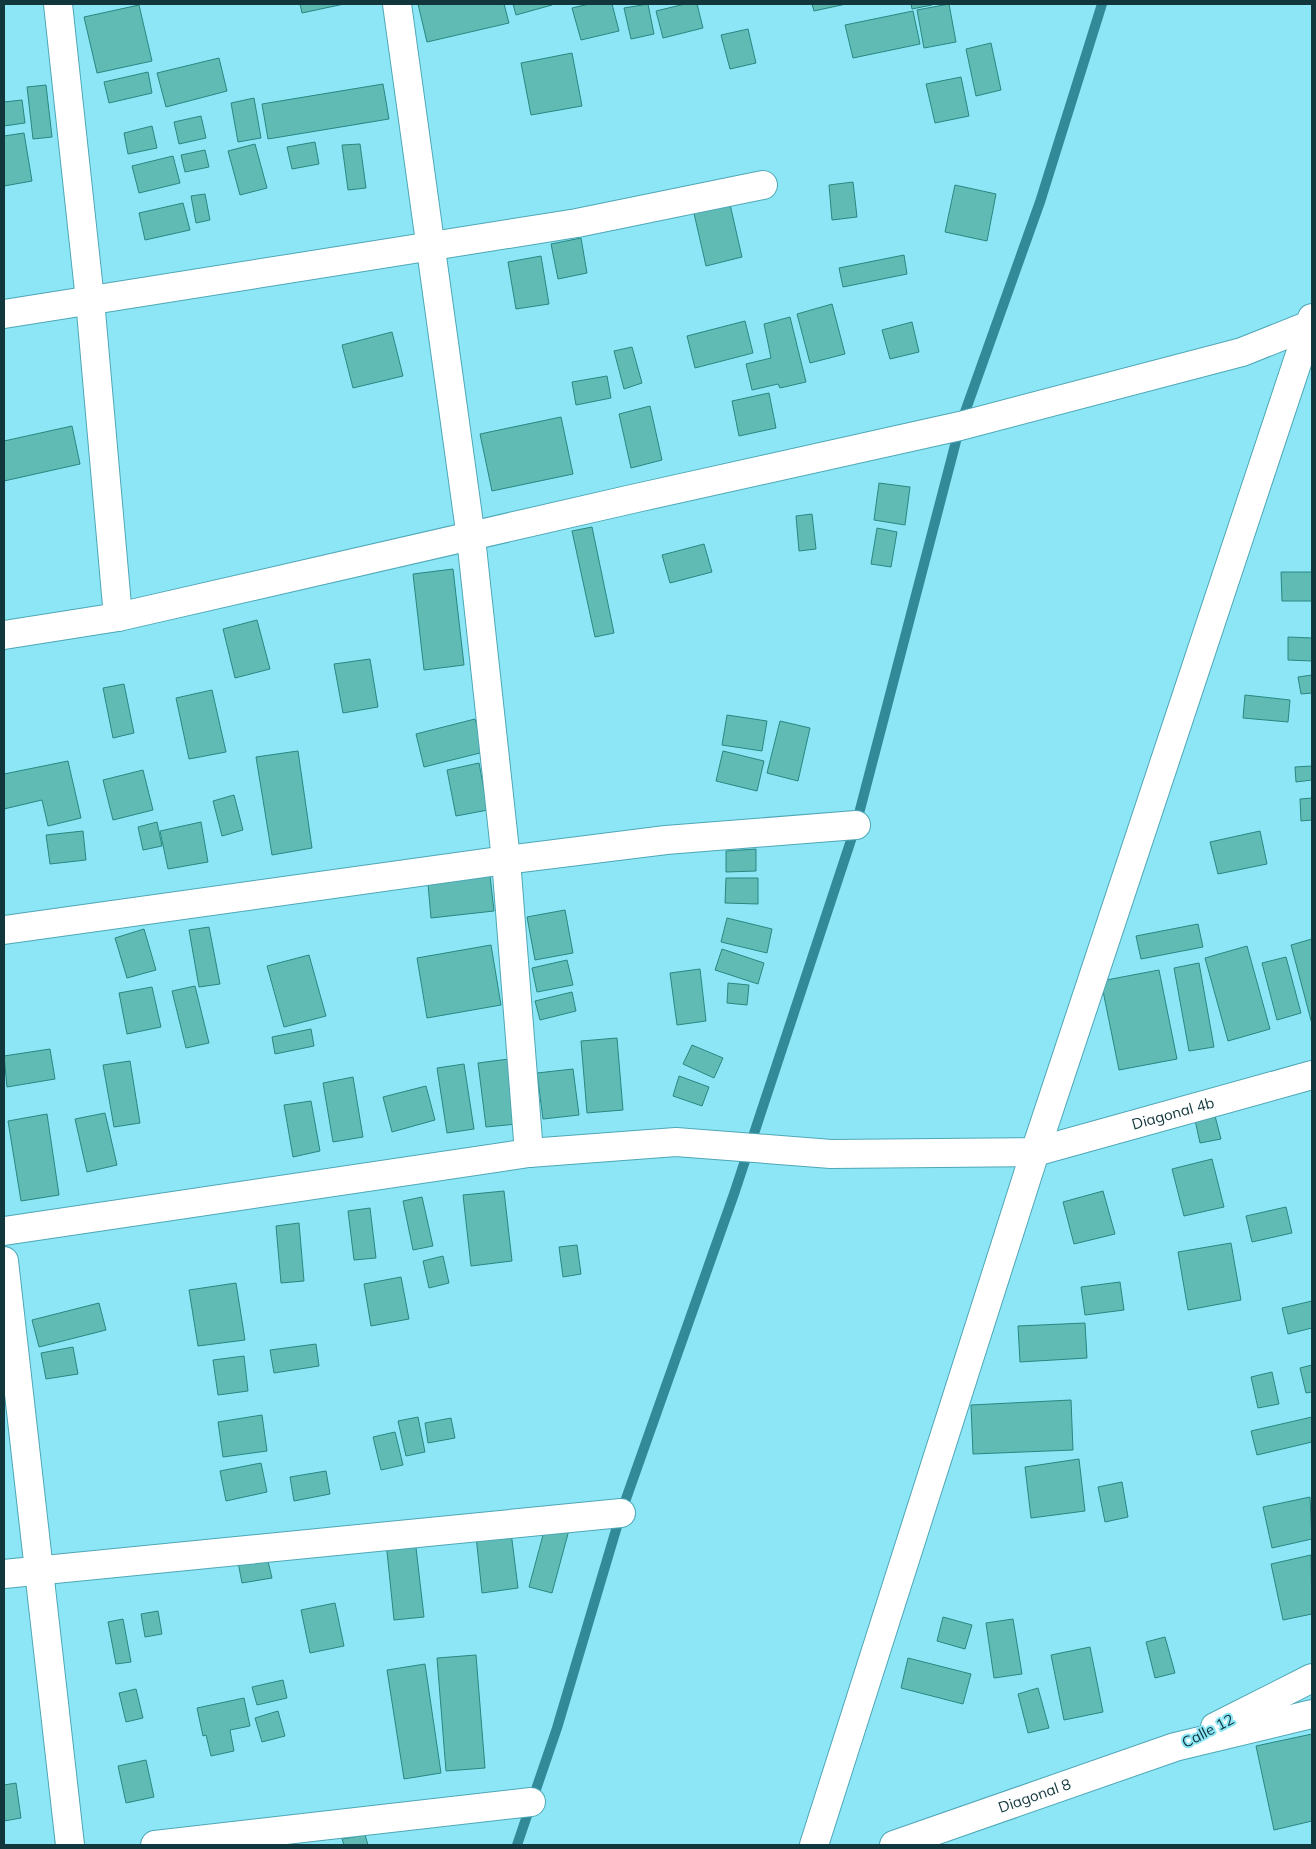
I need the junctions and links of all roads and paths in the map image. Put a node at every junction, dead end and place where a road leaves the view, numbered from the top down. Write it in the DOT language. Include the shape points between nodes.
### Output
graph roads {
  1 [pos="58,4"];
  2 [pos="398,4"];
  3 [pos="763,185"];
  4 [pos="431,245"];
  5 [pos="90,300"];
  6 [pos="4,314"];
  7 [pos="1312,322"];
  8 [pos="471,538"];
  9 [pos="118,617"];
  10 [pos="4,635"];
  11 [pos="856,826"];
  12 [pos="506,860"];
  13 [pos="4,930"];
  14 [pos="1312,1075"];
  15 [pos="1035,1152"];
  16 [pos="528,1153"];
  17 [pos="4,1232"];
  18 [pos="4,1261"];
  19 [pos="621,1513"];
  20 [pos="40,1570"];
  21 [pos="4,1574"];
  22 [pos="1312,1678"];
  23 [pos="1312,1714"];
  24 [pos="1175,1747"];
  25 [pos="531,1802"];
  26 [pos="70,1845"];
  27 [pos="155,1845"];
  28 [pos="814,1845"];
  29 [pos="894,1845"];
  1 -- 5 [label="street"];
  2 -- 4 [label="street"];
  3 -- 4 [label="street" via="577,223"];
  4 -- 5 [label="street"];
  4 -- 8 [label="street"];
  5 -- 6 [label="street"];
  5 -- 9 [label="street"];
  7 -- 8 [label="street" via="1242,352 960,426"];
  7 -- 15 [label="street"];
  8 -- 9 [label="street"];
  8 -- 12 [label="street"];
  9 -- 10 [label="street"];
  11 -- 12 [label="street" via="666,840"];
  12 -- 13 [label="street"];
  12 -- 16 [label="street"];
  14 -- 15 [label="street, Diagonal 4b"];
  15 -- 16 [label="street, Diagonal 4b" via="831,1154 676,1142"];
  15 -- 28 [label="street"];
  16 -- 17 [label="street, Diagonal 4b"];
  18 -- 20 [label="street"];
  19 -- 20 [label="street"];
  20 -- 21 [label="street"];
  20 -- 26 [label="street"];
  22 -- 24 [label="street, Calle 12"];
  23 -- 24 [label="street, Calle 12"];
  24 -- 29 [label="street, Diagonal 8"];
  25 -- 27 [label="street"];
}
